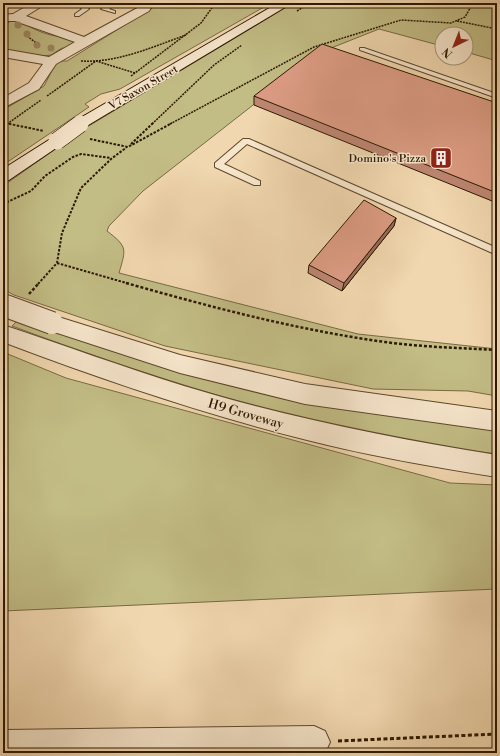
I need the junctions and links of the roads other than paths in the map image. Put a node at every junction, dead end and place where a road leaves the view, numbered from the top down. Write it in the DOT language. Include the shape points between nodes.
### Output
graph roads {
  1 [pos="42,3"];
  2 [pos="79,3"];
  3 [pos="114,3"];
  4 [pos="148,3"];
  5 [pos="291,7"];
  6 [pos="113,12"];
  7 [pos="77,15"];
  8 [pos="6,19"];
  9 [pos="86,42"];
  10 [pos="362,49"];
  11 [pos="3,53"];
  12 [pos="51,61"];
  13 [pos="497,96"];
  14 [pos="3,104"];
  15 [pos="3,176"];
  16 [pos="257,183"];
  17 [pos="497,252"];
  18 [pos="3,305"];
  19 [pos="3,333"];
  20 [pos="366,403"];
  21 [pos="497,408"];
  22 [pos="497,421"];
  23 [pos="497,466"];
  24 [pos="314,742"];
  25 [pos="3,746"];
  1 -- 8 [label="street"];
  2 -- 7 [label="lane" via="86,9"];
  3 -- 6 [label="lane" via="104,9"];
  4 -- 9 [label="street" via="145,8 126,16"];
  5 -- 15 [label="street, V7 Saxon Street, bridge" via="80,124"];
  8 -- 9 [label="street"];
  9 -- 12 [label="street"];
  10 -- 13 [label="lane"];
  11 -- 12 [label="street"];
  12 -- 14 [label="street" via="34,86"];
  16 -- 17 [label="lane" via="218,165 246,140"];
  18 -- 20 [label="street, bridge" via="180,364 305,394"];
  19 -- 23 [label="street, H9 Groveway" via="124,376 301,428 449,460"];
  20 -- 21 [label="street"];
  20 -- 22 [label="street"];
  24 -- 25 [label="street"];
}
